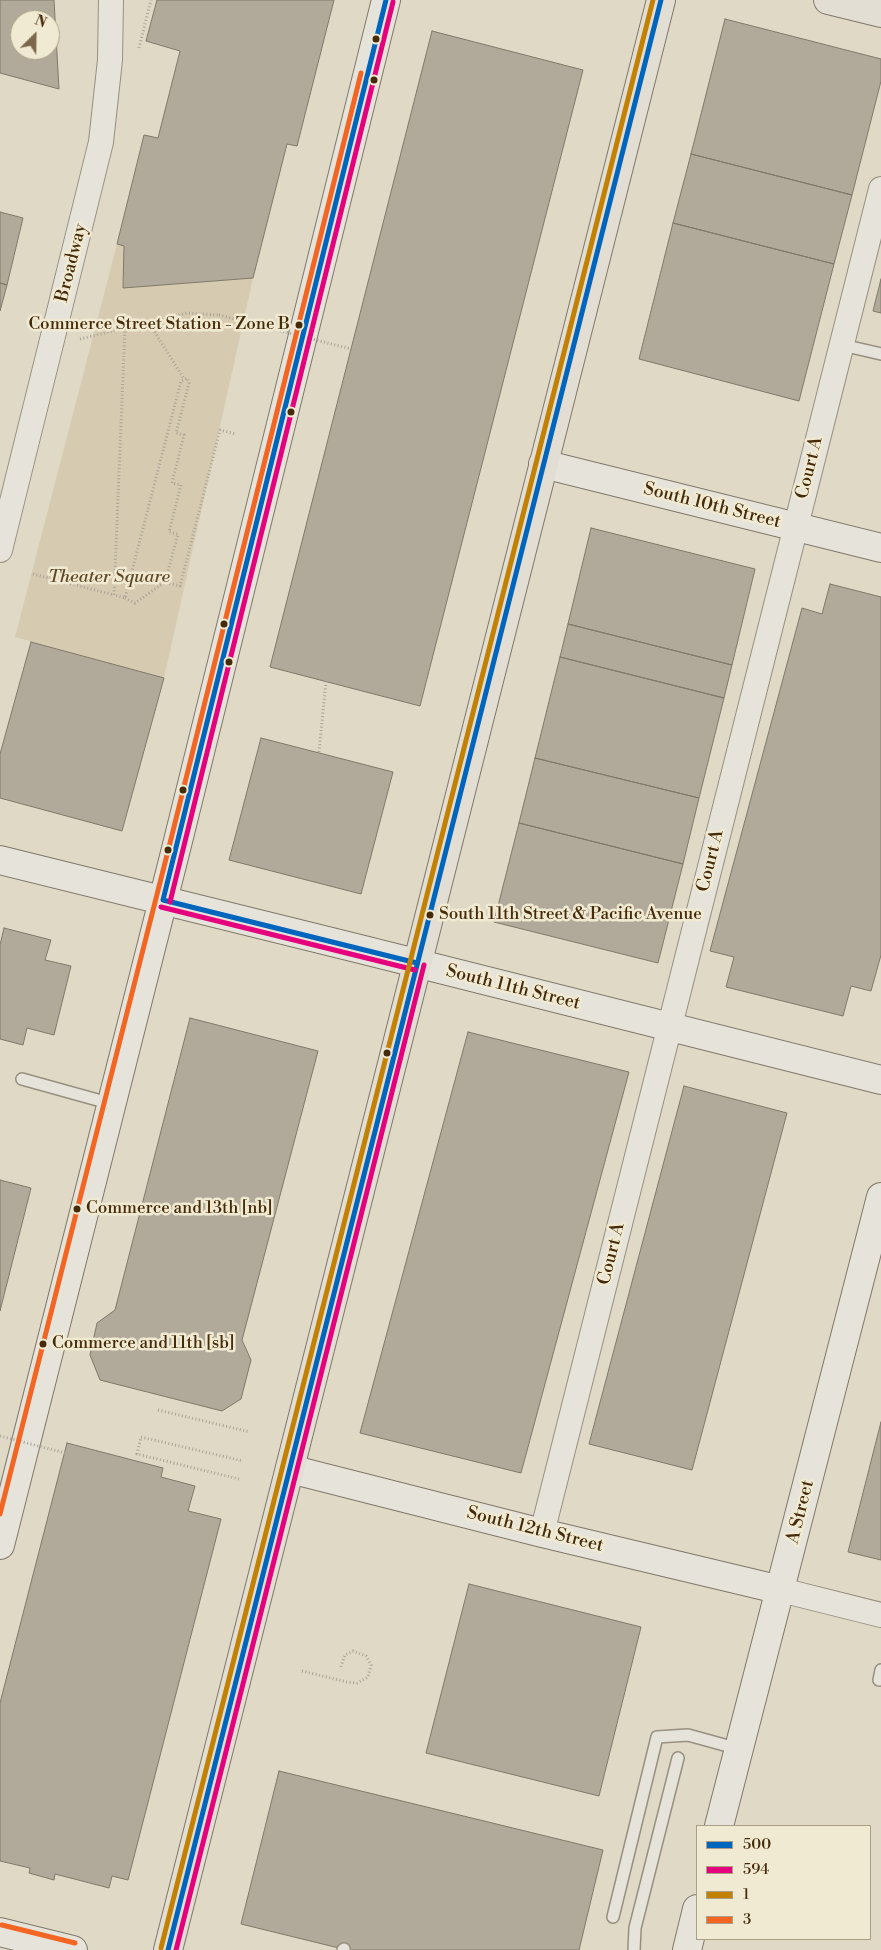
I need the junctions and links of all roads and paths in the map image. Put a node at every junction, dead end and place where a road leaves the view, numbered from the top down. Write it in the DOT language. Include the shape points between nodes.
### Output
graph roads {
  1 [pos="111,0"];
  2 [pos="151,0"];
  3 [pos="386,0"];
  4 [pos="661,0"];
  5 [pos="828,0"];
  6 [pos="881,13"];
  7 [pos="137,56"];
  8 [pos="881,189"];
  9 [pos="148,322"];
  10 [pos="124,328"];
  11 [pos="76,340"];
  12 [pos="842,345"];
  13 [pos="351,349"];
  14 [pos="881,354"];
  15 [pos="184,379"];
  16 [pos="236,434"];
  17 [pos="543,464"];
  18 [pos="796,527"];
  19 [pos="881,548"];
  20 [pos="0,550"];
  21 [pos="33,574"];
  22 [pos="166,582"];
  23 [pos="114,595"];
  24 [pos="125,598"];
  25 [pos="326,681"];
  26 [pos="319,752"];
  27 [pos="0,860"];
  28 [pos="163,900"];
  29 [pos="418,963"];
  30 [pos="669,1027"];
  31 [pos="22,1079"];
  32 [pos="881,1080"];
  33 [pos="112,1104"];
  34 [pos="881,1197"];
  35 [pos="158,1410"];
  36 [pos="250,1432"];
  37 [pos="0,1436"];
  38 [pos="65,1453"];
  39 [pos="244,1461"];
  40 [pos="290,1469"];
  41 [pos="239,1479"];
  42 [pos="542,1532"];
  43 [pos="0,1545"];
  44 [pos="781,1590"];
  45 [pos="881,1615"];
  46 [pos="340,1670"];
  47 [pos="302,1671"];
  48 [pos="739,1749"];
  49 [pos="678,1758"];
  50 [pos="719,1825"];
  51 [pos="696,1913"];
  52 [pos="613,1917"];
  53 [pos="0,1932"];
  54 [pos="73,1950"];
  55 [pos="168,1950"];
  56 [pos="634,1950"];
  57 [pos="687,1950"];
  1 -- 20 [label="street, Broadway" via="110,60 101,142"];
  2 -- 7 [label="path"];
  3 -- 28 [label="street"];
  4 -- 17 [label="main road"];
  5 -- 6 [label="main road"];
  8 -- 12 [label="street, Court A"];
  9 -- 10 [label="path"];
  9 -- 13 [label="path, bridge" via="188,313 219,315"];
  9 -- 15 [label="path"];
  10 -- 11 [label="path"];
  10 -- 23 [label="path"];
  12 -- 14 [label="lane"];
  12 -- 18 [label="street, Court A"];
  15 -- 22 [label="path" via="187,378 189,383 176,433 184,435 172,483 182,485 169,532 178,534"];
  15 -- 24 [label="path" via="180,382"];
  16 -- 22 [label="path" via="220,430 180,586"];
  17 -- 18 [label="street, South 10th Street"];
  17 -- 29 [label="main road"];
  18 -- 19 [label="street, South 10th Street"];
  18 -- 30 [label="street, Court A"];
  21 -- 23 [label="path"];
  22 -- 24 [label="path" via="135,603"];
  23 -- 24 [label="path"];
  25 -- 26 [label="path"];
  27 -- 28 [label="street, South 11th Street"];
  28 -- 29 [label="street, South 11th Street"];
  28 -- 33 [label="street"];
  29 -- 30 [label="street, South 11th Street"];
  29 -- 40 [label="main road"];
  30 -- 32 [label="street, South 11th Street"];
  30 -- 42 [label="street, Court A"];
  31 -- 33 [label="lane"];
  33 -- 43 [label="street"];
  34 -- 44 [label="street, A Street"];
  35 -- 36 [label="path"];
  37 -- 38 [label="path, bridge"];
  39 -- 41 [label="path" via="142,1437 137,1454"];
  40 -- 42 [label="street, South 12th Street"];
  40 -- 55 [label="main road"];
  42 -- 44 [label="street, South 12th Street"];
  44 -- 45 [label="street"];
  44 -- 48 [label="street, A Street"];
  46 -- 47 [label="path" via="345,1655 353,1651 366,1656 371,1665 368,1677 357,1683"];
  48 -- 50 [label="street, A Street"];
  48 -- 52 [label="lane" via="688,1735 657,1737"];
  49 -- 56 [label="lane" via="635,1928"];
  51 -- 57 [label="street"];
  53 -- 54 [label="street"];
}
